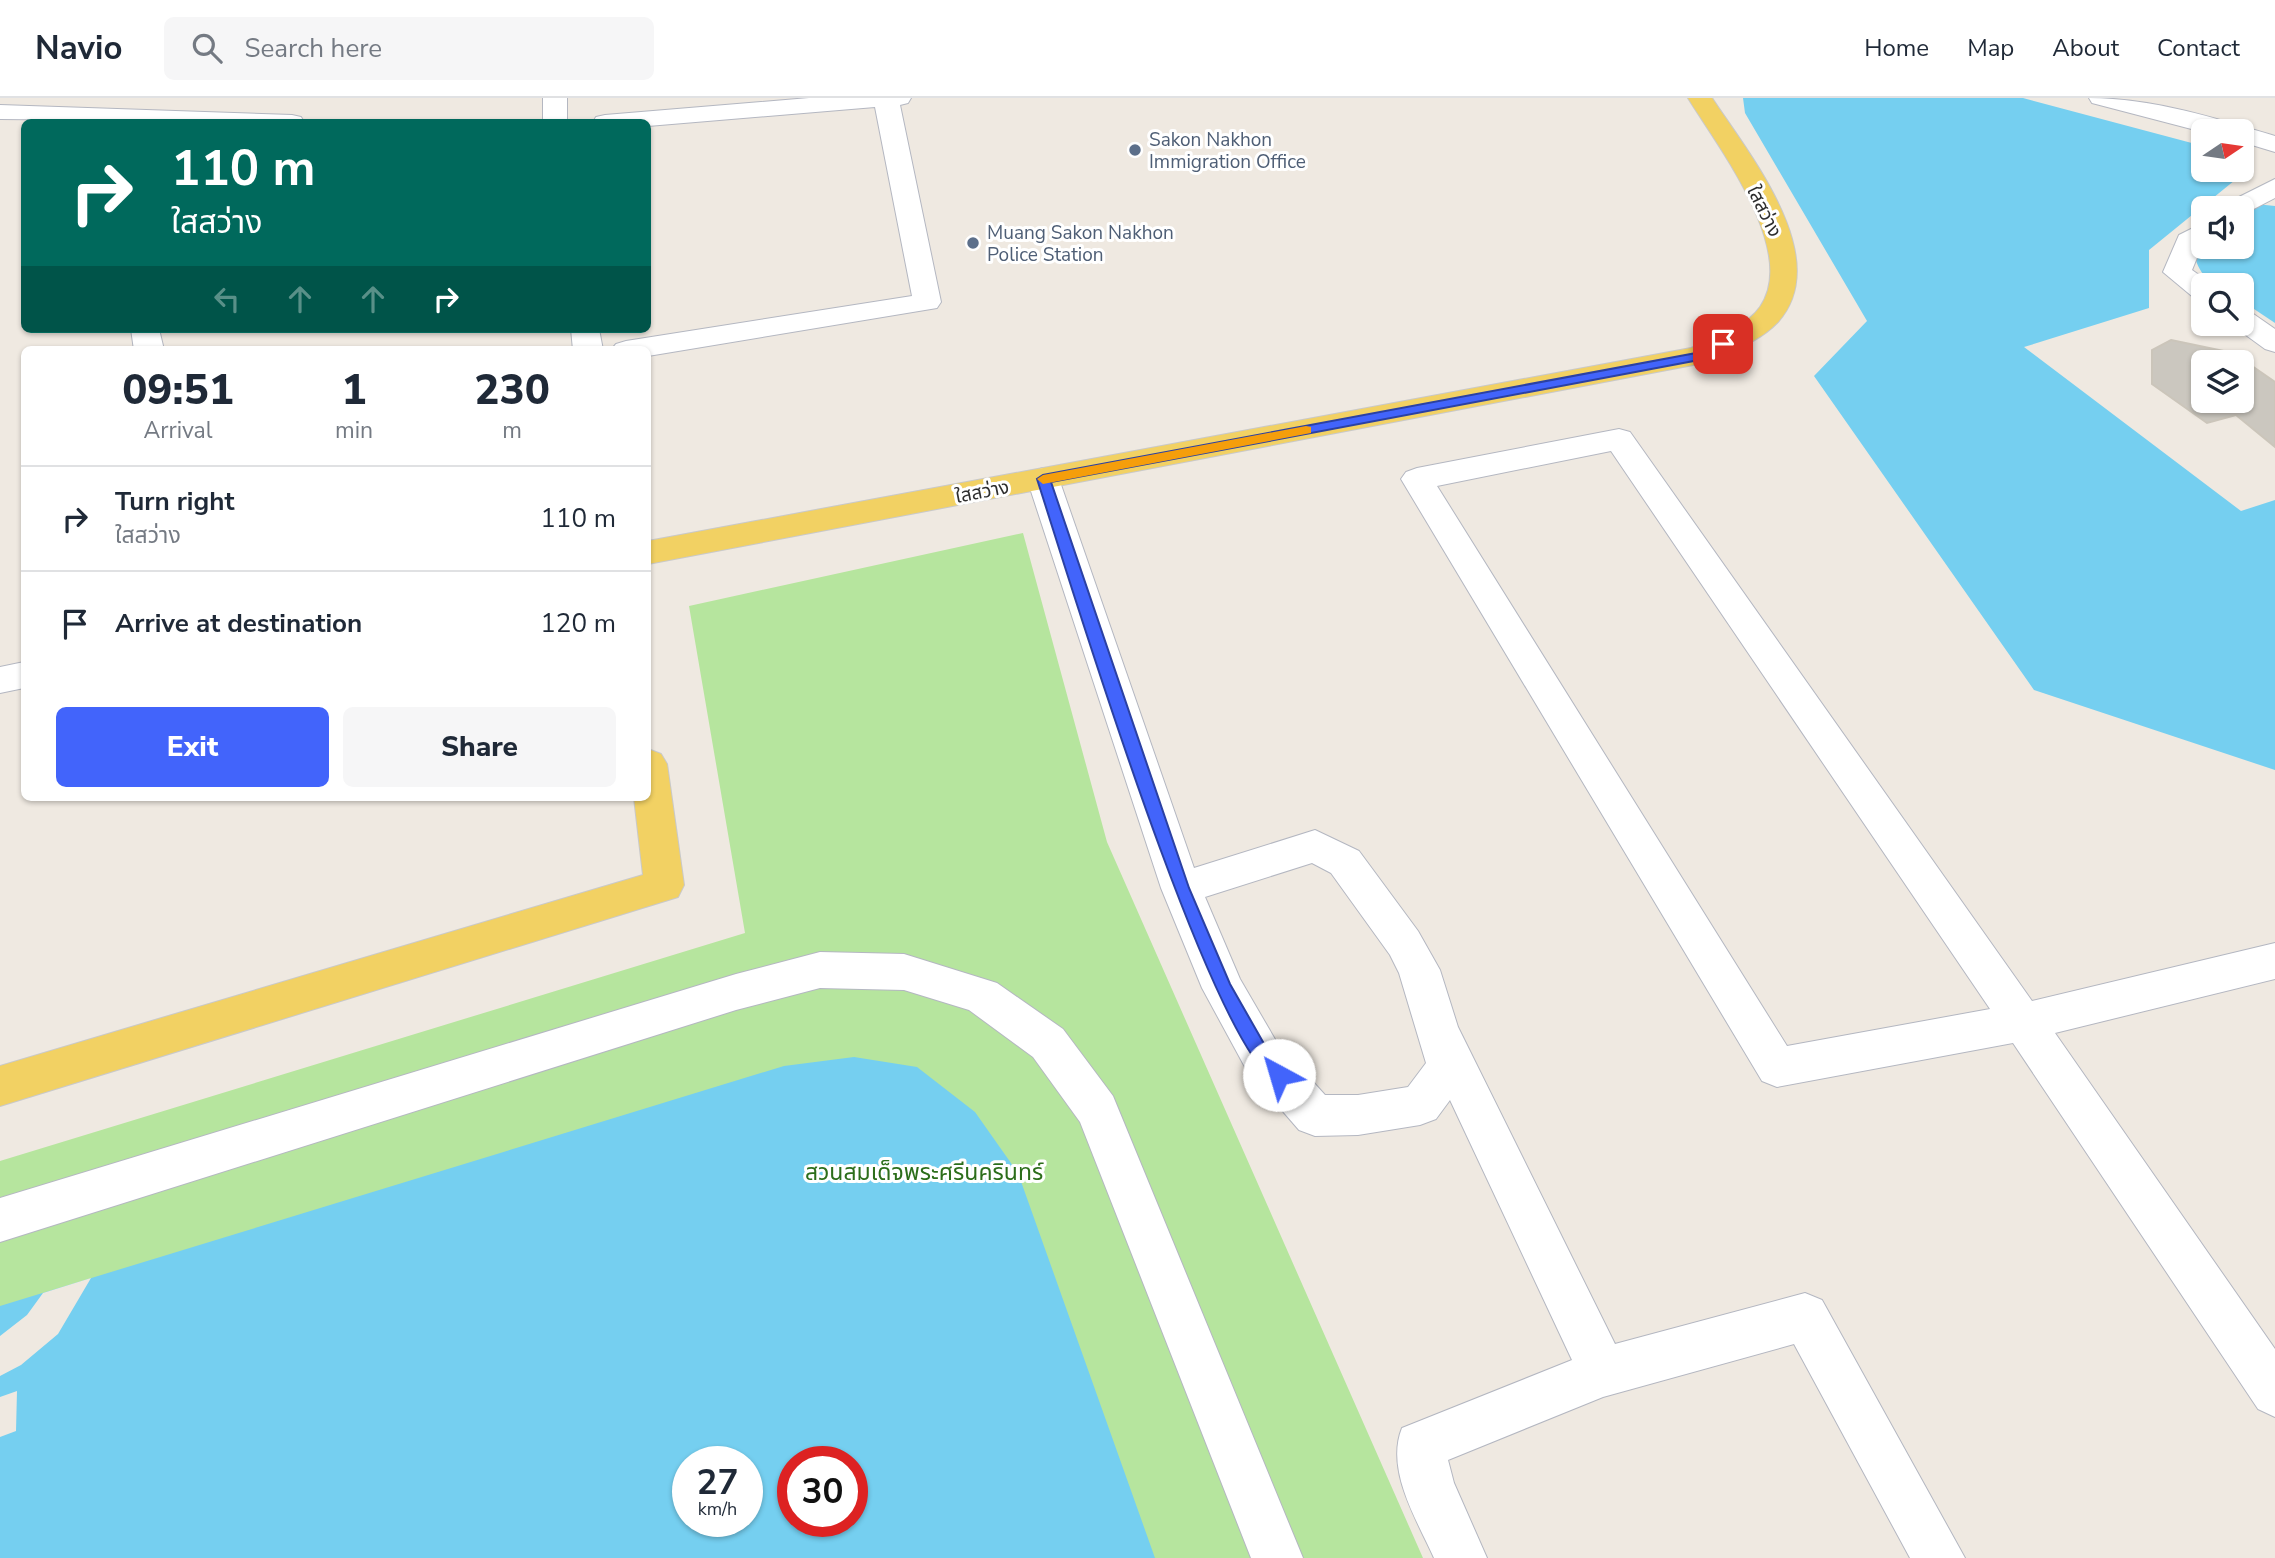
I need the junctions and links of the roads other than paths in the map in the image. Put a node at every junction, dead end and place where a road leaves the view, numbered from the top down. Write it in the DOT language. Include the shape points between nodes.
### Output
graph roads {
  1 [pos="555,98"];
  2 [pos="1700,98"];
  3 [pos="2101,98"];
  4 [pos="892,99"];
  5 [pos="0,112"];
  6 [pos="147,119"];
  7 [pos="555,119"];
  8 [pos="642,119"];
  9 [pos="2191,121"];
  10 [pos="2254,138"];
  11 [pos="2275,144"];
  12 [pos="2275,187"];
  13 [pos="2254,199"];
  14 [pos="2191,240"];
  15 [pos="2191,282"];
  16 [pos="2254,328"];
  17 [pos="2275,343"];
  18 [pos="651,346"];
  19 [pos="1043,479"];
  20 [pos="651,552"];
  21 [pos="21,676"];
  22 [pos="0,680"];
  23 [pos="651,787"];
  24 [pos="1181,888"];
  25 [pos="2275,961"];
  26 [pos="2023,1022"];
  27 [pos="1440,1036"];
  28 [pos="0,1086"];
  29 [pos="0,1220"];
  30 [pos="1603,1372"];
  31 [pos="2275,1392"];
  32 [pos="1277,1558"];
  33 [pos="1461,1558"];
  34 [pos="1939,1558"];
  1 -- 7 [label="street"];
  2 -- 19 [label="main road, ใสสว่าง" via="1774,220 1785,256 1785,281 1774,307 1747,332 1699,356"];
  3 -- 9 [label="street"];
  4 -- 8 [label="street"];
  4 -- 18 [label="street" via="927,302"];
  5 -- 6 [label="street"];
  10 -- 11 [label="street"];
  12 -- 13 [label="street"];
  14 -- 15 [label="street" via="2177,272"];
  16 -- 17 [label="street"];
  19 -- 20 [label="main road, ใสสว่าง"];
  19 -- 24 [label="street"];
  21 -- 22 [label="street"];
  23 -- 28 [label="main road" via="664,885"];
  24 -- 27 [label="street" via="1315,846 1345,862 1419,970"];
  24 -- 27 [label="street" via="1223,988 1261,1055 1315,1116 1420,1105 1449,1067"];
  25 -- 26 [label="street"];
  26 -- 26 [label="street" via="1777,1067 1417,478 1619,439"];
  26 -- 31 [label="street"];
  27 -- 30 [label="street"];
  29 -- 32 [label="street" via="736,992 820,970 904,972 982,996 1048,1043 1097,1110"];
  30 -- 33 [label="street" via="1420,1446 1429,1488"];
  30 -- 34 [label="street" via="1805,1318"];
}
